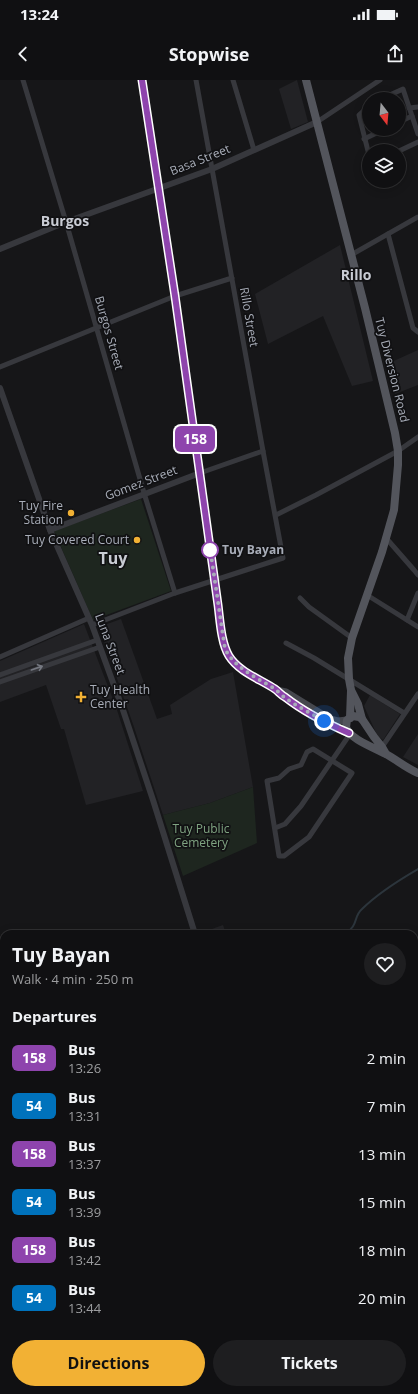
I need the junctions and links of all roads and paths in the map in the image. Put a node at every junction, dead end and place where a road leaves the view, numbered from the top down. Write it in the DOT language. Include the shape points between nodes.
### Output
graph roads {
  1 [pos="23,80"];
  2 [pos="142,80"];
  3 [pos="196,80"];
  4 [pos="233,80"];
  5 [pos="306,80"];
  6 [pos="380,80"];
  7 [pos="396,92"];
  8 [pos="404,92"];
  9 [pos="406,98"];
  10 [pos="418,107"];
  11 [pos="409,108"];
  12 [pos="362,112"];
  13 [pos="412,116"];
  14 [pos="406,119"];
  15 [pos="317,122"];
  16 [pos="362,129"];
  17 [pos="418,134"];
  18 [pos="363,136"];
  19 [pos="370,136"];
  20 [pos="364,139"];
  21 [pos="418,142"];
  22 [pos="366,144"];
  23 [pos="406,148"];
  24 [pos="254,150"];
  25 [pos="212,169"];
  26 [pos="158,188"];
  27 [pos="418,217"];
  28 [pos="66,222"];
  29 [pos="388,234"];
  30 [pos="0,249"];
  31 [pos="351,255"];
  32 [pos="232,278"];
  33 [pos="175,296"];
  34 [pos="97,328"];
  35 [pos="418,332"];
  36 [pos="0,367"];
  37 [pos="0,388"];
  38 [pos="418,437"];
  39 [pos="398,451"];
  40 [pos="263,452"];
  41 [pos="200,473"];
  42 [pos="144,493"];
  43 [pos="276,515"];
  44 [pos="50,530"];
  45 [pos="386,538"];
  46 [pos="418,575"];
  47 [pos="214,580"];
  48 [pos="175,593"];
  49 [pos="418,593"];
  50 [pos="367,595"];
  51 [pos="300,598"];
  52 [pos="88,618"];
  53 [pos="407,620"];
  54 [pos="92,625"];
  55 [pos="418,627"];
  56 [pos="352,638"];
  57 [pos="97,640"];
  58 [pos="286,643"];
  59 [pos="100,646"];
  60 [pos="0,657"];
  61 [pos="0,675"];
  62 [pos="349,679"];
  63 [pos="0,682"];
  64 [pos="276,690"];
  65 [pos="351,690"];
  66 [pos="418,694"];
  67 [pos="404,713"];
  68 [pos="348,719"];
  69 [pos="363,720"];
  70 [pos="350,734"];
  71 [pos="384,750"];
  72 [pos="332,760"];
  73 [pos="418,773"];
  74 [pos="275,828"];
  75 [pos="194,930"];
  1 -- 28 [label="street, Burgos Street"];
  2 -- 26 [label="main road"];
  3 -- 25 [label="street, Rillo Street"];
  4 -- 24 [label="street"];
  5 -- 15 [label="main road, Tuy Diversion Road"];
  6 -- 15 [label="street"];
  7 -- 8 [label="street" via="403,89"];
  9 -- 11 [label="street"];
  10 -- 11 [label="street"];
  11 -- 13 [label="street"];
  12 -- 16 [label="street" via="359,115"];
  13 -- 14 [label="street"];
  13 -- 17 [label="street"];
  15 -- 24 [label="street, Basa Street"];
  15 -- 31 [label="main road, Tuy Diversion Road"];
  18 -- 20 [label="street"];
  19 -- 20 [label="street"];
  20 -- 22 [label="street"];
  21 -- 23 [label="street"];
  24 -- 25 [label="street, Basa Street"];
  25 -- 26 [label="street, Basa Street"];
  25 -- 32 [label="street, Rillo Street"];
  26 -- 28 [label="street, Basa Street"];
  26 -- 33 [label="main road"];
  27 -- 29 [label="street"];
  28 -- 30 [label="street, Basa Street"];
  28 -- 34 [label="street, Burgos Street"];
  29 -- 31 [label="street"];
  29 -- 35 [label="street" via="413,328"];
  31 -- 39 [label="main road, Tuy Diversion Road"];
  32 -- 33 [label="street"];
  32 -- 40 [label="street, Rillo Street"];
  33 -- 34 [label="street"];
  33 -- 41 [label="main road"];
  34 -- 36 [label="street"];
  34 -- 42 [label="street, Burgos Street"];
  37 -- 44 [label="street, Luna Street"];
  38 -- 39 [label="street"];
  39 -- 43 [label="street"];
  39 -- 45 [label="main road, Tuy Diversion Road" via="394,510"];
  40 -- 41 [label="street, Gomez Street"];
  40 -- 43 [label="street, Rillo Street"];
  41 -- 42 [label="street, Gomez Street"];
  41 -- 47 [label="main road"];
  42 -- 44 [label="street, Gomez Street"];
  42 -- 48 [label="street, Burgos Street"];
  43 -- 47 [label="street, Rillo Street" via="283,558"];
  44 -- 52 [label="street, Luna Street"];
  45 -- 46 [label="street"];
  45 -- 50 [label="main road, Tuy Diversion Road"];
  47 -- 48 [label="street"];
  47 -- 64 [label="main road" via="225,649 245,671"];
  48 -- 54 [label="street"];
  49 -- 53 [label="street"];
  50 -- 53 [label="street"];
  50 -- 56 [label="main road, Tuy Diversion Road"];
  51 -- 56 [label="street"];
  52 -- 54 [label="street, Luna Street"];
  52 -- 60 [label="street"];
  53 -- 55 [label="street"];
  54 -- 57 [label="street, Luna Street"];
  56 -- 62 [label="main road, Tuy Diversion Road" via="348,658"];
  57 -- 59 [label="street, Luna Street"];
  57 -- 61 [label="street"];
  58 -- 62 [label="street"];
  63 -- 59 [label="street, one-way"];
  59 -- 75 [label="street, Luna Street" via="153,800"];
  62 -- 65 [label="main road, Tuy Diversion Road"];
  62 -- 67 [label="street"];
  64 -- 68 [label="main road" via="286,692 330,719"];
  64 -- 70 [label="main road" via="324,721"];
  65 -- 68 [label="main road, Tuy Diversion Road"];
  65 -- 69 [label="main road, Tuy Diversion Road"];
  66 -- 67 [label="street"];
  67 -- 71 [label="street"];
  68 -- 69 [label="main road" via="356,716"];
  68 -- 70 [label="main road" via="346,727"];
  69 -- 70 [label="main road" via="365,726 362,732"];
  69 -- 71 [label="main road, Tuy Diversion Road"];
  70 -- 71 [label="main road" via="371,747"];
  70 -- 72 [label="street"];
  71 -- 73 [label="main road"];
  72 -- 74 [label="street" via="301,806 285,824"];
  72 -- 74 [label="street" via="314,749 307,752 300,765 267,782"];
  72 -- 74 [label="street" via="352,773 309,837 284,856 279,856"];
}
